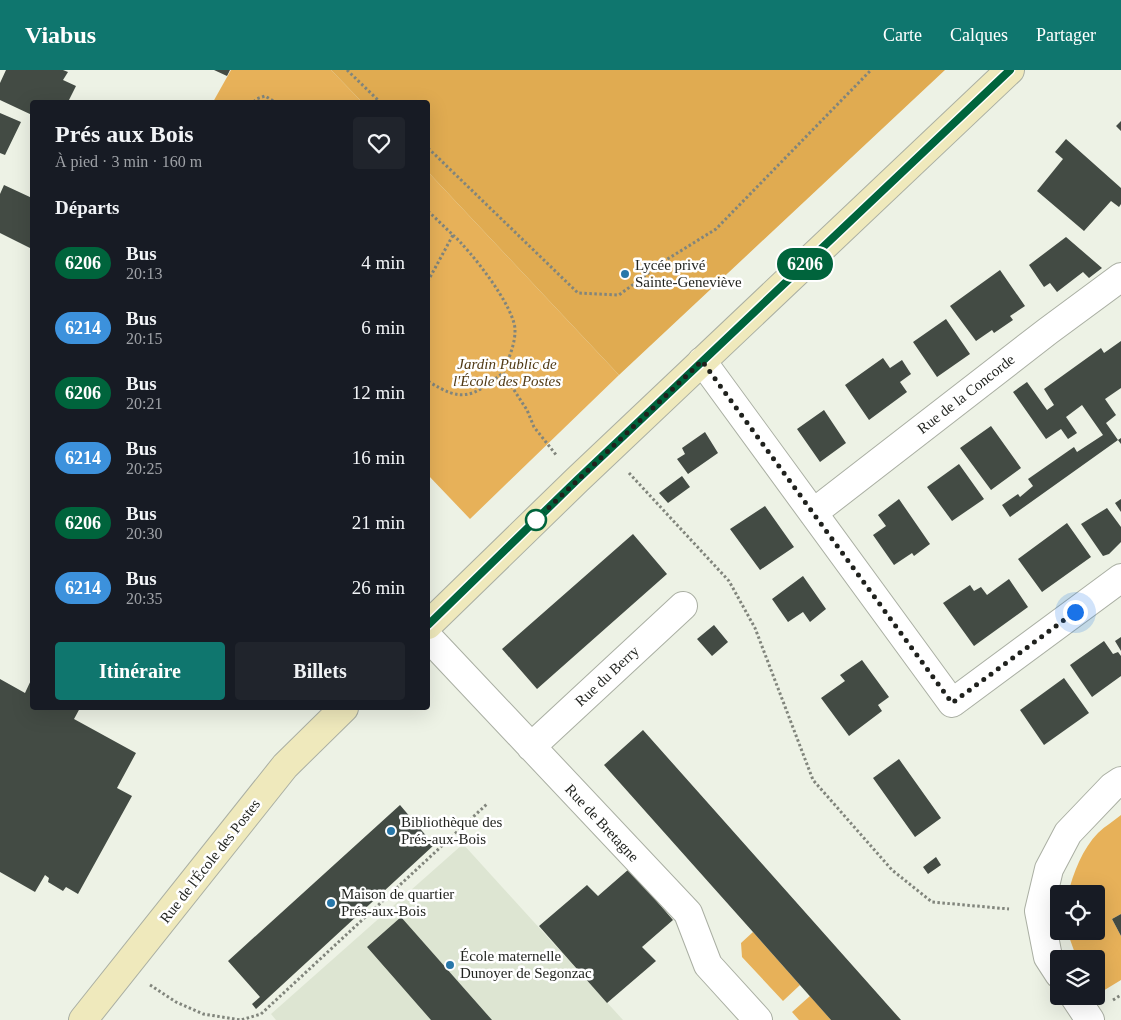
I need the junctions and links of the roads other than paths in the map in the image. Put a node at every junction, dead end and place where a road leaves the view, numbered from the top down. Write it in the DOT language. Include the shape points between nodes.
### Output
graph roads {
  1 [pos="1010,70"];
  2 [pos="1121,277"];
  3 [pos="702,361"];
  4 [pos="813,513"];
  5 [pos="1121,578"];
  6 [pos="683,606"];
  7 [pos="430,623"];
  8 [pos="430,639"];
  9 [pos="342,710"];
  10 [pos="530,747"];
  11 [pos="1121,781"];
  12 [pos="1050,960"];
  13 [pos="1080,1005"];
  14 [pos="83,1020"];
  15 [pos="758,1020"];
  16 [pos="1090,1020"];
  1 -- 3 [label="main road"];
  2 -- 4 [label="street, Rue de la Concorde"];
  3 -- 4 [label="street"];
  3 -- 7 [label="main road"];
  4 -- 5 [label="street" via="952,703"];
  6 -- 10 [label="street, Rue du Berry"];
  8 -- 10 [label="street, Rue de Bretagne"];
  9 -- 14 [label="main road, Rue de l'École des Postes" via="285,766"];
  10 -- 15 [label="street, Rue de Bretagne" via="688,913 708,965"];
  11 -- 12 [label="street" via="1068,833 1050,869 1039,911"];
  13 -- 16 [label="street"];
}
